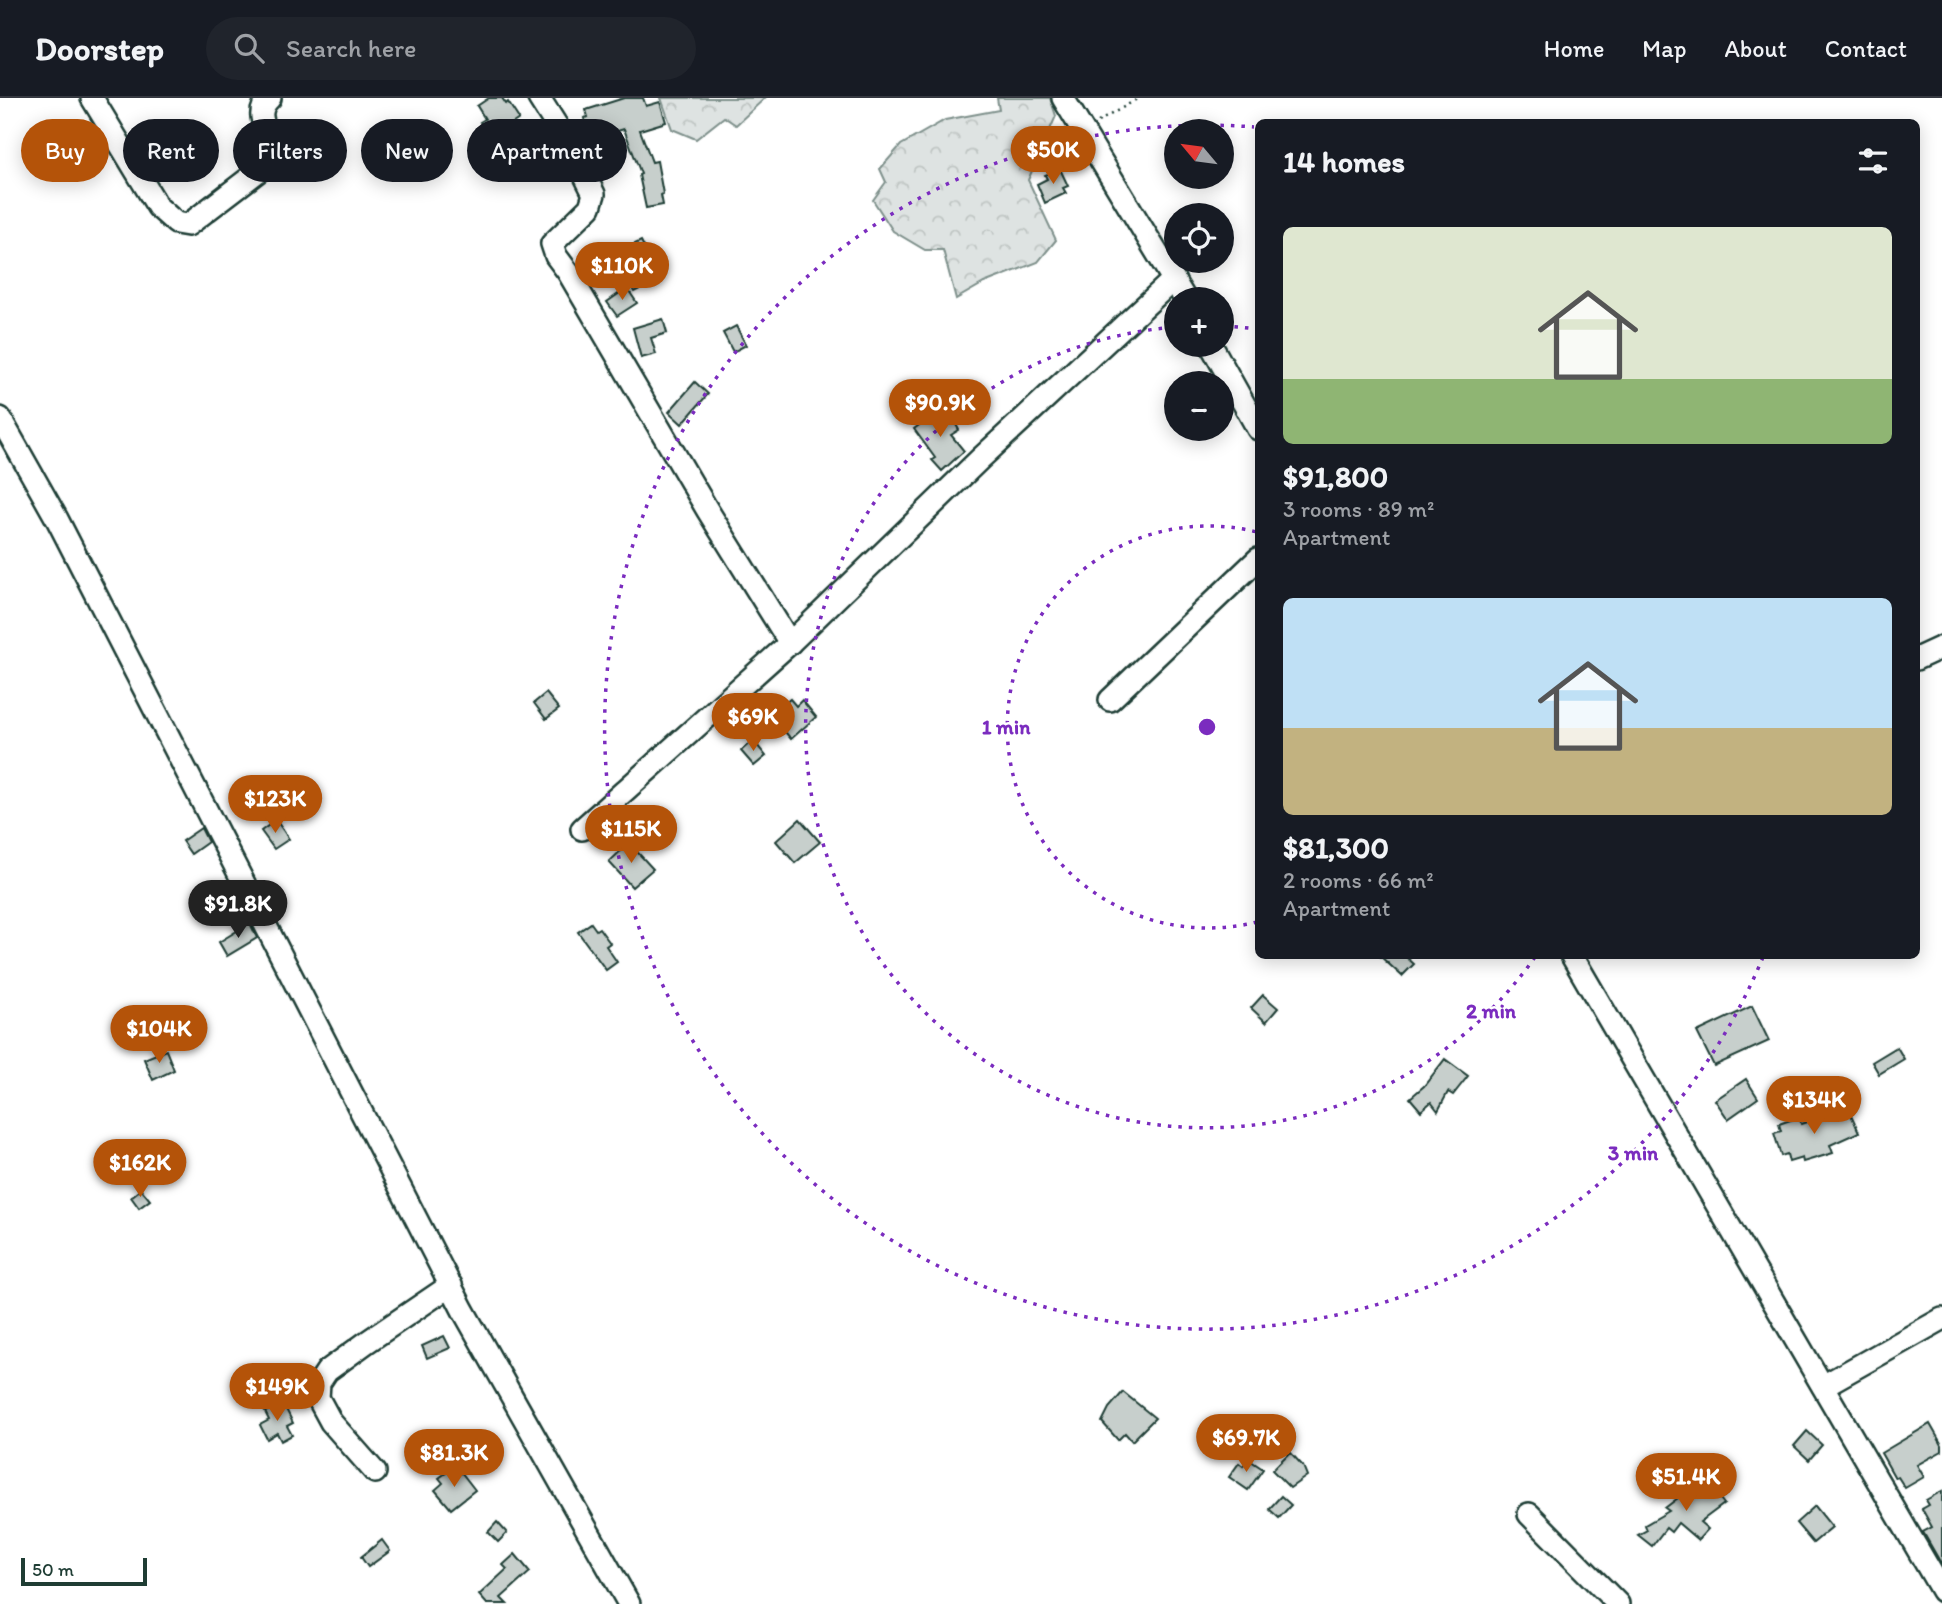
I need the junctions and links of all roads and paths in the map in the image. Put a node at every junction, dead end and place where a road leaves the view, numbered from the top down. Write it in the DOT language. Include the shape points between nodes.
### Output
graph roads {
  1 [pos="92,98"];
  2 [pos="270,98"];
  3 [pos="538,98"];
  4 [pos="1063,98"];
  5 [pos="1139,98"];
  6 [pos="1083,131"];
  7 [pos="1174,279"];
  8 [pos="1178,287"];
  9 [pos="1217,357"];
  10 [pos="0,418"];
  11 [pos="1255,424"];
  12 [pos="1255,562"];
  13 [pos="790,643"];
  14 [pos="1942,647"];
  15 [pos="1920,657"];
  16 [pos="1110,700"];
  17 [pos="582,828"];
  18 [pos="1574,959"];
  19 [pos="451,1285"];
  20 [pos="1942,1320"];
  21 [pos="1823,1386"];
  22 [pos="376,1472"];
  23 [pos="1530,1514"];
  24 [pos="1942,1591"];
  25 [pos="629,1604"];
  26 [pos="1618,1604"];
  1 -- 2 [label="street" via="158,206 176,223 188,225 270,163 273,148 261,108"];
  3 -- 13 [label="street" via="594,194 590,207 552,244 555,256"];
  4 -- 6 [label="street"];
  5 -- 6 [label="path"];
  6 -- 7 [label="street"];
  7 -- 8 [label="street"];
  7 -- 13 [label="street"];
  9 -- 11 [label="street"];
  10 -- 19 [label="street" via="57,519"];
  12 -- 16 [label="street"];
  13 -- 17 [label="street"];
  14 -- 15 [label="street"];
  18 -- 21 [label="street"];
  19 -- 22 [label="street" via="327,1371 319,1383 318,1398 331,1422"];
  19 -- 25 [label="street"];
  20 -- 21 [label="street"];
  21 -- 24 [label="street"];
  23 -- 26 [label="street"];
}
